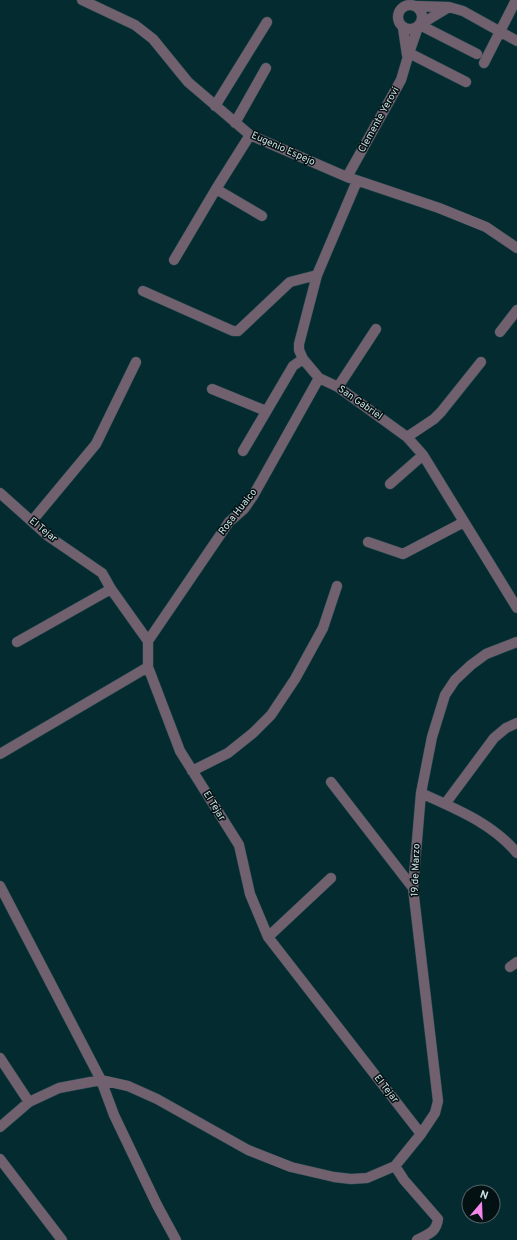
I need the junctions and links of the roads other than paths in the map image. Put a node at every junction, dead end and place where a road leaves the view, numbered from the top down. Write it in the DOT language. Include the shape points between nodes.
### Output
graph roads {
  1 [pos="82,0"];
  2 [pos="516,0"];
  3 [pos="404,3"];
  4 [pos="454,5"];
  5 [pos="416,6"];
  6 [pos="267,22"];
  7 [pos="420,25"];
  8 [pos="403,28"];
  9 [pos="500,32"];
  10 [pos="517,41"];
  11 [pos="477,54"];
  12 [pos="408,58"];
  13 [pos="484,62"];
  14 [pos="266,68"];
  15 [pos="466,82"];
  16 [pos="215,106"];
  17 [pos="235,123"];
  18 [pos="250,135"];
  19 [pos="347,178"];
  20 [pos="357,181"];
  21 [pos="216,189"];
  22 [pos="262,216"];
  23 [pos="517,248"];
  24 [pos="174,260"];
  25 [pos="317,275"];
  26 [pos="143,291"];
  27 [pos="517,310"];
  28 [pos="376,329"];
  29 [pos="500,332"];
  30 [pos="303,359"];
  31 [pos="136,362"];
  32 [pos="481,362"];
  33 [pos="319,378"];
  34 [pos="212,388"];
  35 [pos="338,388"];
  36 [pos="266,411"];
  37 [pos="407,437"];
  38 [pos="243,451"];
  39 [pos="423,455"];
  40 [pos="390,484"];
  41 [pos="0,493"];
  42 [pos="32,521"];
  43 [pos="464,522"];
  44 [pos="368,542"];
  45 [pos="337,586"];
  46 [pos="111,589"];
  47 [pos="517,608"];
  48 [pos="148,641"];
  49 [pos="17,642"];
  50 [pos="517,642"];
  51 [pos="148,667"];
  52 [pos="517,723"];
  53 [pos="0,754"];
  54 [pos="192,771"];
  55 [pos="331,782"];
  56 [pos="427,796"];
  57 [pos="445,804"];
  58 [pos="517,853"];
  59 [pos="331,878"];
  60 [pos="0,886"];
  61 [pos="413,888"];
  62 [pos="268,937"];
  63 [pos="0,1058"];
  64 [pos="102,1082"];
  65 [pos="29,1102"];
  66 [pos="0,1127"];
  67 [pos="421,1134"];
  68 [pos="0,1159"];
  69 [pos="396,1168"];
  70 [pos="62,1240"];
  71 [pos="176,1240"];
  72 [pos="417,1240"];
  1 -- 16 [label="street, Eugenio Espejo" via="135,25 153,39 188,82"];
  2 -- 9 [label="street"];
  3 -- 5 [label="street"];
  3 -- 8 [label="street" via="398,14 398,22"];
  4 -- 5 [label="street"];
  4 -- 7 [label="street"];
  4 -- 9 [label="street"];
  5 -- 7 [label="street" via="421,12"];
  6 -- 16 [label="street"];
  7 -- 8 [label="street" via="411,30"];
  7 -- 11 [label="street"];
  7 -- 12 [label="street, Clemente Yerovi"];
  8 -- 12 [label="street"];
  9 -- 10 [label="street"];
  9 -- 13 [label="street"];
  12 -- 15 [label="street"];
  12 -- 19 [label="street, Clemente Yerovi" via="401,80"];
  14 -- 17 [label="street"];
  16 -- 17 [label="street, Eugenio Espejo"];
  17 -- 18 [label="street, Eugenio Espejo"];
  18 -- 19 [label="street, Eugenio Espejo"];
  18 -- 21 [label="street"];
  19 -- 20 [label="street, Eugenio Espejo"];
  20 -- 23 [label="street, Eugenio Espejo" via="439,208 486,227"];
  20 -- 25 [label="street"];
  21 -- 22 [label="street"];
  21 -- 24 [label="street"];
  25 -- 26 [label="street" via="290,282 238,331"];
  25 -- 30 [label="street" via="299,344"];
  27 -- 29 [label="street"];
  28 -- 35 [label="street"];
  30 -- 33 [label="street, San Gabriel"];
  30 -- 36 [label="street" via="293,366"];
  31 -- 42 [label="street" via="96,444"];
  32 -- 37 [label="street" via="441,412"];
  33 -- 35 [label="street, San Gabriel"];
  33 -- 48 [label="street, Rosa Huaico" via="253,496 244,509 229,522"];
  34 -- 36 [label="street"];
  35 -- 37 [label="street, San Gabriel"];
  36 -- 38 [label="street"];
  37 -- 39 [label="street, San Gabriel"];
  39 -- 40 [label="street"];
  39 -- 43 [label="street, San Gabriel"];
  41 -- 42 [label="street, El Tejar"];
  42 -- 46 [label="street, El Tejar" via="48,536 102,573"];
  43 -- 44 [label="street" via="403,554"];
  43 -- 47 [label="street, San Gabriel"];
  45 -- 54 [label="street" via="323,628 272,715 228,753"];
  46 -- 48 [label="street, El Tejar"];
  46 -- 49 [label="street"];
  48 -- 51 [label="street, El Tejar"];
  50 -- 56 [label="street, 19 de Marzo" via="486,654 471,665 455,680 445,695 432,737"];
  51 -- 53 [label="street"];
  51 -- 54 [label="street, El Tejar" via="180,751"];
  52 -- 57 [label="street" via="494,738"];
  54 -- 62 [label="street, El Tejar" via="239,846 250,894"];
  55 -- 61 [label="street"];
  56 -- 57 [label="street"];
  56 -- 61 [label="street, 19 de Marzo"];
  57 -- 58 [label="street" via="494,831"];
  59 -- 62 [label="street"];
  60 -- 64 [label="street"];
  61 -- 67 [label="street, 19 de Marzo" via="438,1101 435,1113"];
  62 -- 67 [label="street, El Tejar"];
  63 -- 65 [label="street"];
  64 -- 65 [label="street" via="59,1088"];
  64 -- 69 [label="street" via="128,1086 157,1099 248,1150 291,1168 351,1180 367,1178"];
  64 -- 71 [label="street" via="106,1096 157,1205"];
  65 -- 66 [label="street"];
  67 -- 69 [label="street, 19 de Marzo"];
  68 -- 70 [label="street"];
  69 -- 72 [label="street" via="438,1219 433,1231"];
}
